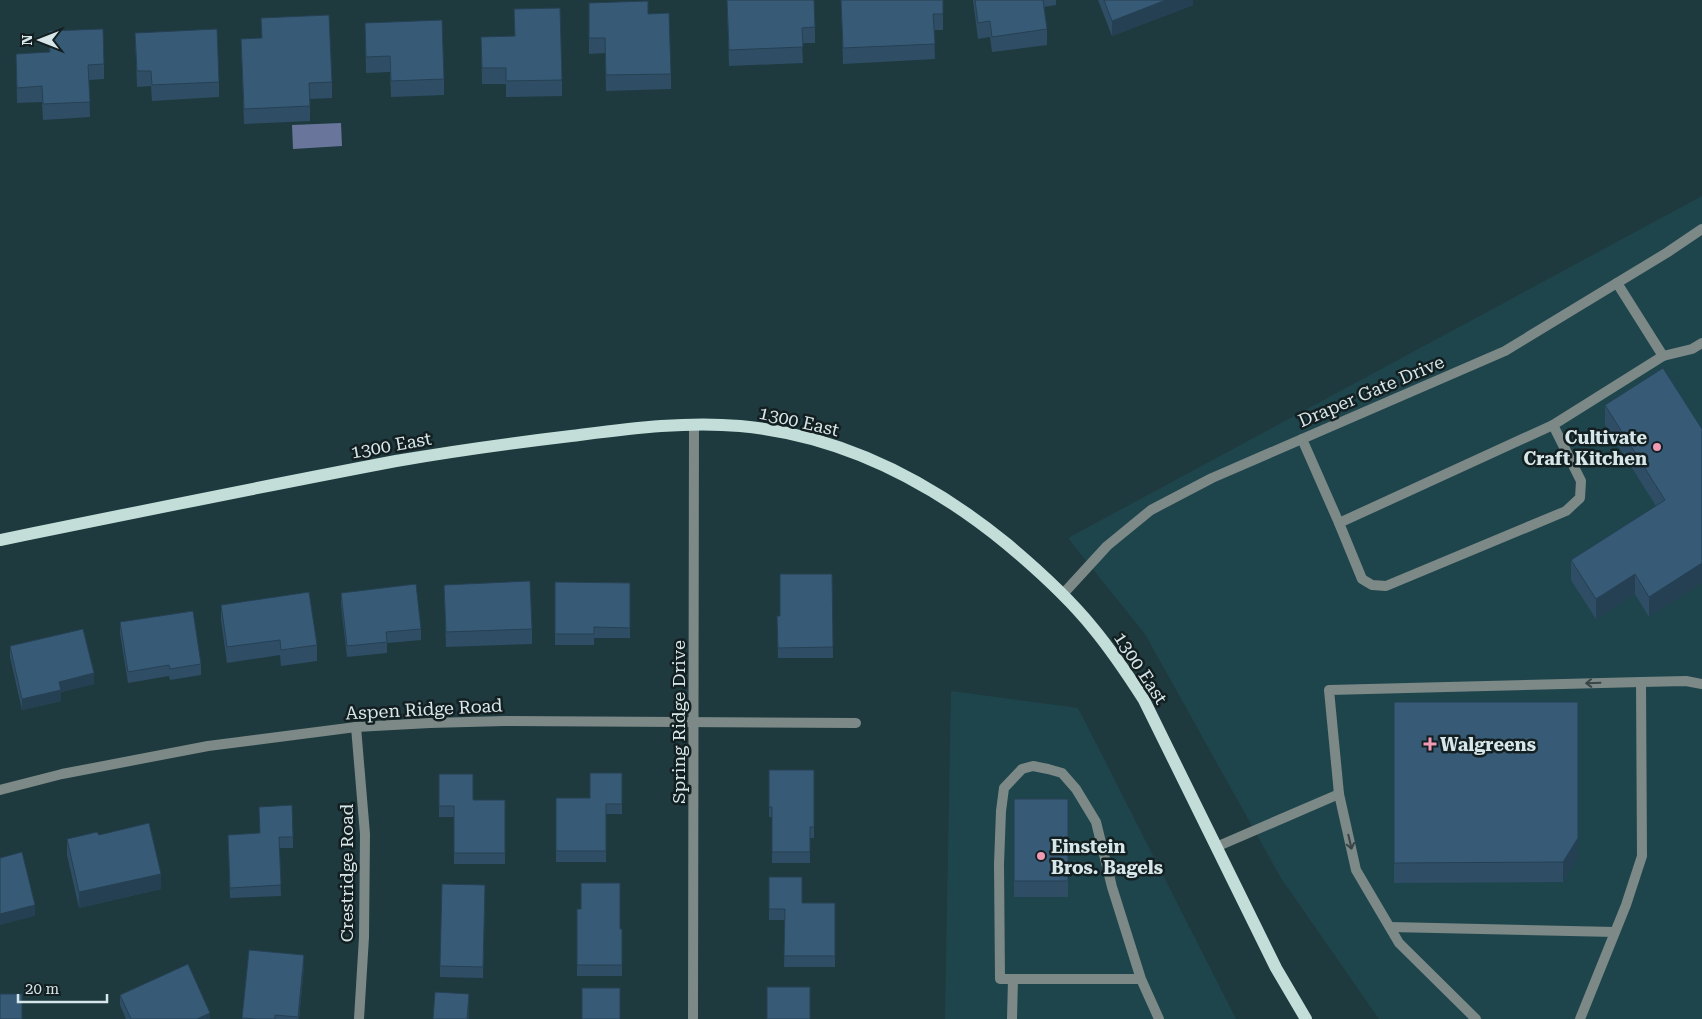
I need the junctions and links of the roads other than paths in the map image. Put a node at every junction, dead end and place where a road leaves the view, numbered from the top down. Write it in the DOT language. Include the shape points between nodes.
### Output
graph roads {
  1 [pos="1702,229"];
  2 [pos="1617,283"];
  3 [pos="1702,343"];
  4 [pos="1663,356"];
  5 [pos="694,424"];
  6 [pos="1553,425"];
  7 [pos="1302,439"];
  8 [pos="1339,523"];
  9 [pos="0,540"];
  10 [pos="1063,594"];
  11 [pos="1641,682"];
  12 [pos="1702,684"];
  13 [pos="694,721"];
  14 [pos="856,723"];
  15 [pos="356,727"];
  16 [pos="0,790"];
  17 [pos="1339,794"];
  18 [pos="1216,847"];
  19 [pos="1390,927"];
  20 [pos="1615,932"];
  21 [pos="1013,979"];
  22 [pos="1141,979"];
  23 [pos="359,1019"];
  24 [pos="693,1019"];
  25 [pos="1012,1019"];
  26 [pos="1159,1019"];
  27 [pos="1306,1019"];
  28 [pos="1476,1019"];
  29 [pos="1580,1019"];
  1 -- 2 [label="street, Draper Gate Drive"];
  2 -- 4 [label="street"];
  2 -- 7 [label="street, Draper Gate Drive" via="1505,351"];
  3 -- 4 [label="street" via="1692,349"];
  4 -- 6 [label="street"];
  5 -- 9 [label="main road, 1300 East" via="659,425 452,451"];
  5 -- 10 [label="main road, 1300 East" via="778,431 815,440 887,466 964,510"];
  5 -- 13 [label="street, Spring Ridge Drive"];
  6 -- 8 [label="street"];
  6 -- 8 [label="street" via="1581,481 1580,498 1566,511 1386,586 1372,585 1362,579"];
  7 -- 8 [label="street"];
  7 -- 10 [label="street, Draper Gate Drive" via="1212,478 1151,510 1107,546"];
  10 -- 18 [label="main road, 1300 East" via="1098,634 1144,700"];
  11 -- 12 [label="street"];
  11 -- 17 [label="street, one-way" via="1329,690"];
  11 -- 20 [label="street" via="1642,856"];
  13 -- 14 [label="street, Aspen Ridge Road"];
  13 -- 15 [label="street, Aspen Ridge Road" via="505,721"];
  13 -- 24 [label="street, Spring Ridge Drive"];
  15 -- 16 [label="street, Aspen Ridge Road" via="208,746 62,774"];
  15 -- 23 [label="street, Crestridge Road" via="365,834"];
  17 -- 18 [label="street"];
  17 -- 19 [label="street, one-way" via="1356,870"];
  18 -- 27 [label="main road, 1300 East" via="1276,968"];
  19 -- 20 [label="street"];
  19 -- 28 [label="street" via="1399,943"];
  20 -- 29 [label="street"];
  21 -- 22 [label="street"];
  21 -- 22 [label="street" via="1000,979 1001,811 1004,788 1022,769 1033,766 1062,774 1076,789 1096,822 1112,887"];
  21 -- 25 [label="street"];
  22 -- 26 [label="street"];
}
